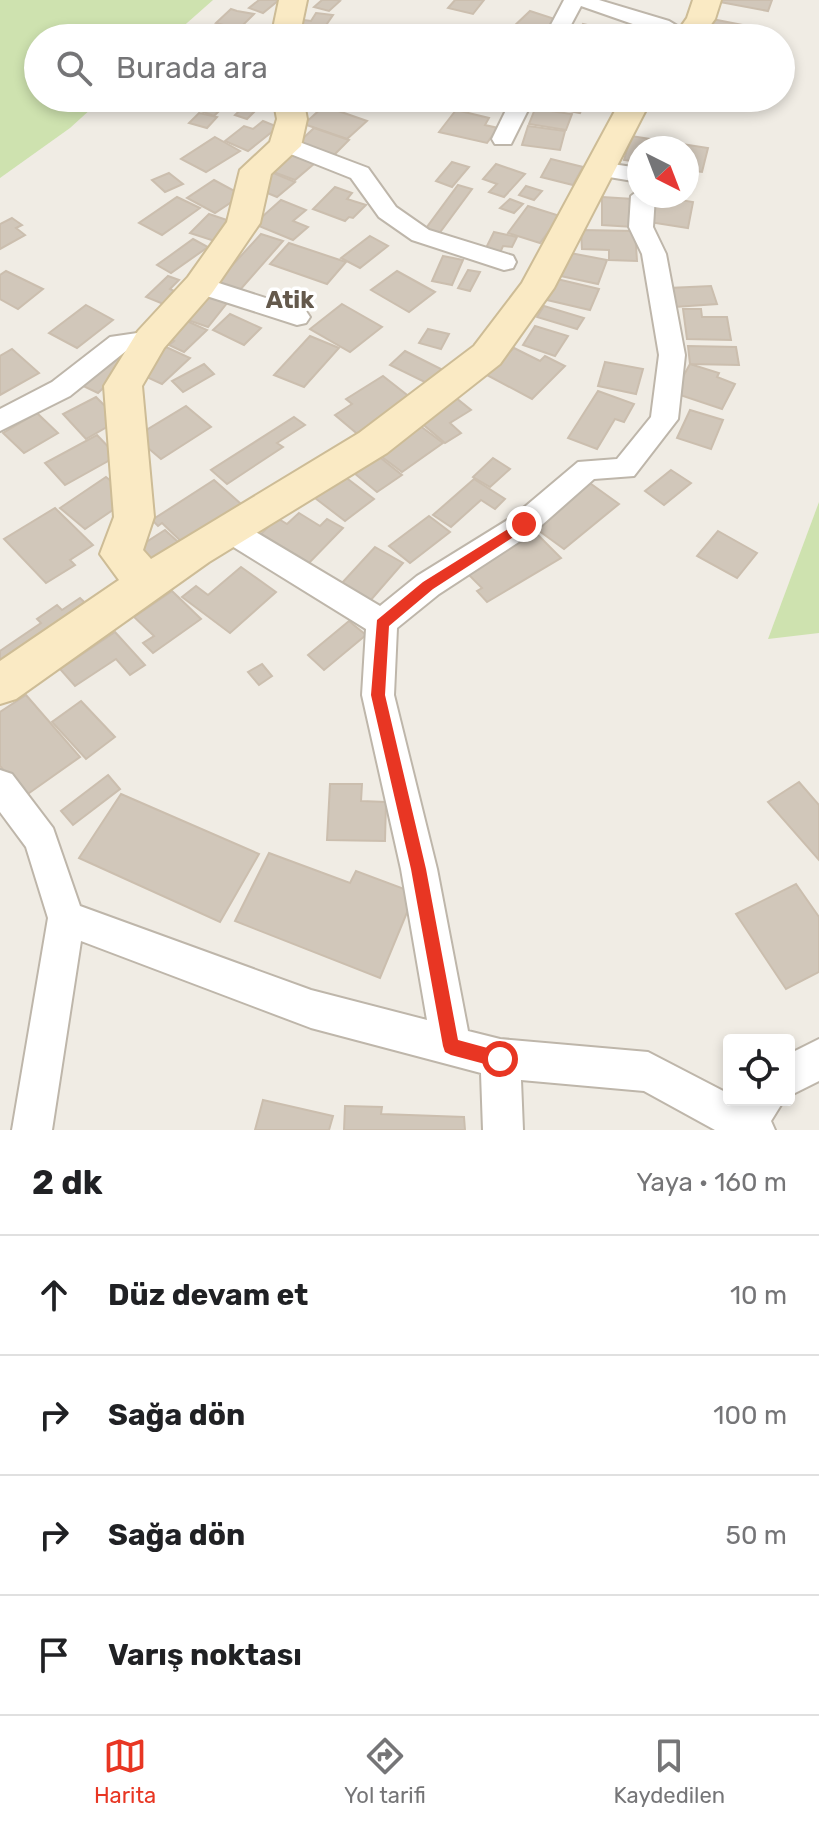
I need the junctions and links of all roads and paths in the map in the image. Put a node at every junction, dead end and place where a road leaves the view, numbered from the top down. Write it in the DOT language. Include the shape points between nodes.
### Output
graph roads {
  1 [pos="293,0"];
  2 [pos="574,0"];
  3 [pos="583,0"];
  4 [pos="707,0"];
  5 [pos="288,24"];
  6 [pos="561,24"];
  7 [pos="661,24"];
  8 [pos="697,24"];
  9 [pos="291,112"];
  10 [pos="516,112"];
  11 [pos="630,112"];
  12 [pos="503,139"];
  13 [pos="286,144"];
  14 [pos="599,169"];
  15 [pos="627,173"];
  16 [pos="642,208"];
  17 [pos="504,262"];
  18 [pos="200,285"];
  19 [pos="297,317"];
  20 [pos="151,340"];
  21 [pos="0,421"];
  22 [pos="229,530"];
  23 [pos="147,583"];
  24 [pos="382,623"];
  25 [pos="1,682"];
  26 [pos="0,785"];
  27 [pos="66,918"];
  28 [pos="451,1046"];
  29 [pos="500,1059"];
  30 [pos="819,1059"];
  31 [pos="795,1073"];
  32 [pos="754,1117"];
  33 [pos="32,1130"];
  34 [pos="503,1130"];
  1 -- 5 [label="street"];
  2 -- 6 [label="street"];
  3 -- 7 [label="street" via="601,10"];
  4 -- 8 [label="street"];
  9 -- 13 [label="street"];
  10 -- 12 [label="street"];
  11 -- 14 [label="street"];
  13 -- 17 [label="street" via="360,173 372,198 400,226"];
  13 -- 18 [label="street" via="256,170 243,223"];
  14 -- 15 [label="street"];
  14 -- 22 [label="street" via="537,288 487,355 373,443"];
  16 -- 24 [label="street" via="641,227 654,254 672,355 664,419 624,469 588,469 524,524 428,585"];
  18 -- 19 [label="street"];
  18 -- 20 [label="street"];
  20 -- 21 [label="street" via="119,343 61,389"];
  20 -- 23 [label="street" via="123,386 134,517 121,554"];
  22 -- 23 [label="street"];
  22 -- 24 [label="street"];
  23 -- 25 [label="street"];
  24 -- 28 [label="street" via="378,695 419,869"];
  26 -- 27 [label="street" via="41,839"];
  27 -- 28 [label="street" via="311,1009"];
  27 -- 33 [label="street"];
  28 -- 29 [label="street"];
  29 -- 32 [label="street" via="648,1072"];
  29 -- 34 [label="street"];
  30 -- 31 [label="street"];
}
